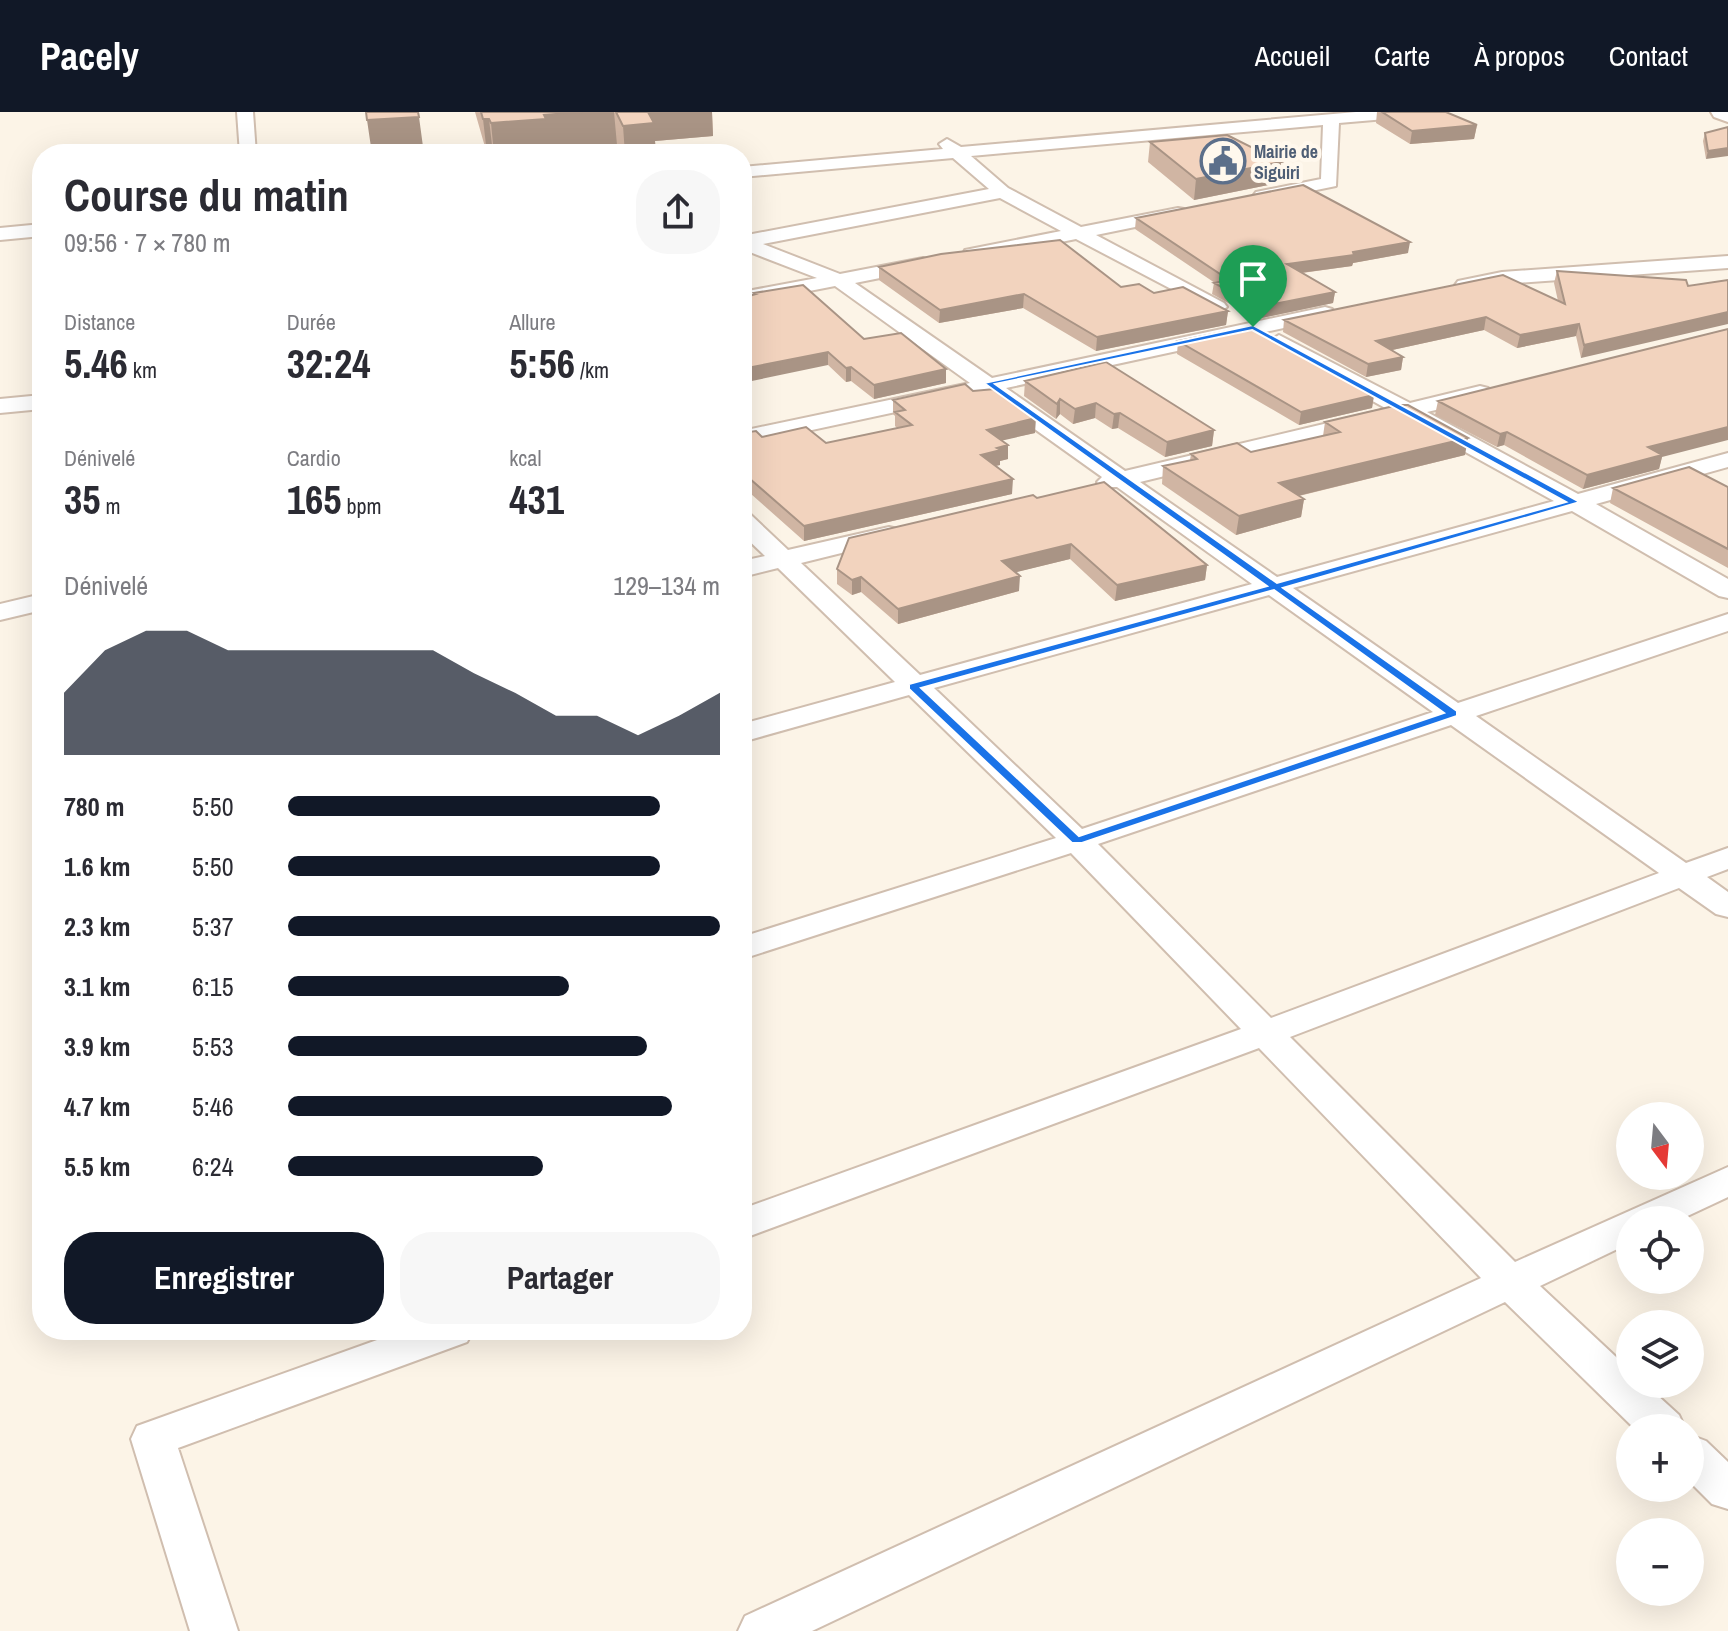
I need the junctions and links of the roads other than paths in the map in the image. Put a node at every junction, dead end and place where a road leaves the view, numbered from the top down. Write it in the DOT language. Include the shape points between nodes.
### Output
graph roads {
  1 [pos="245,112"];
  2 [pos="1304,112"];
  3 [pos="1409,112"];
  4 [pos="1722,112"];
  5 [pos="1728,115"];
  6 [pos="1331,119"];
  7 [pos="247,144"];
  8 [pos="953,149"];
  9 [pos="752,159"];
  10 [pos="752,171"];
  11 [pos="1002,192"];
  12 [pos="1237,201"];
  13 [pos="1190,211"];
  14 [pos="0,223"];
  15 [pos="32,223"];
  16 [pos="32,225"];
  17 [pos="0,233"];
  18 [pos="1081,233"];
  19 [pos="752,240"];
  20 [pos="752,246"];
  21 [pos="1728,262"];
  22 [pos="839,280"];
  23 [pos="1440,290"];
  24 [pos="752,296"];
  25 [pos="1347,309"];
  26 [pos="1253,327"];
  27 [pos="988,383"];
  28 [pos="1498,388"];
  29 [pos="32,403"];
  30 [pos="0,406"];
  31 [pos="1406,411"];
  32 [pos="752,436"];
  33 [pos="1728,460"];
  34 [pos="1121,479"];
  35 [pos="1090,486"];
  36 [pos="1575,502"];
  37 [pos="752,530"];
  38 [pos="905,530"];
  39 [pos="782,559"];
  40 [pos="752,566"];
  41 [pos="1275,587"];
  42 [pos="1728,590"];
  43 [pos="32,604"];
  44 [pos="0,612"];
  45 [pos="1728,622"];
  46 [pos="913,687"];
  47 [pos="1453,713"];
  48 [pos="752,730"];
  49 [pos="1077,841"];
  50 [pos="1728,858"];
  51 [pos="1683,875"];
  52 [pos="1728,907"];
  53 [pos="752,945"];
  54 [pos="1263,1034"];
  55 [pos="1728,1181"];
  56 [pos="1674,1206"];
  57 [pos="752,1220"];
  58 [pos="1616,1232"];
  59 [pos="1509,1281"];
  60 [pos="425,1340"];
  61 [pos="1648,1414"];
  62 [pos="1704,1467"];
  63 [pos="1728,1490"];
  64 [pos="214,1631"];
  65 [pos="762,1631"];
  1 -- 7 [label="street"];
  2 -- 6 [label="street"];
  3 -- 6 [label="street"];
  4 -- 5 [label="street"];
  6 -- 8 [label="street"];
  6 -- 12 [label="street" via="1330,182"];
  8 -- 9 [label="street"];
  8 -- 10 [label="street"];
  8 -- 11 [label="street"];
  11 -- 18 [label="street"];
  11 -- 19 [label="street"];
  13 -- 18 [label="street"];
  14 -- 15 [label="street"];
  16 -- 17 [label="street"];
  18 -- 22 [label="street"];
  18 -- 26 [label="street"];
  20 -- 22 [label="street"];
  21 -- 23 [label="street" via="1502,278"];
  22 -- 24 [label="street"];
  22 -- 27 [label="street"];
  25 -- 26 [label="street"];
  26 -- 27 [label="street"];
  26 -- 31 [label="street"];
  27 -- 32 [label="street"];
  27 -- 34 [label="street"];
  28 -- 31 [label="street"];
  29 -- 30 [label="street"];
  31 -- 34 [label="street"];
  31 -- 36 [label="street"];
  33 -- 36 [label="street"];
  34 -- 35 [label="street"];
  34 -- 41 [label="street"];
  36 -- 41 [label="street"];
  36 -- 42 [label="street"];
  37 -- 39 [label="street"];
  38 -- 39 [label="street"];
  39 -- 40 [label="street"];
  39 -- 46 [label="street"];
  41 -- 46 [label="street"];
  41 -- 47 [label="street"];
  43 -- 44 [label="street"];
  45 -- 47 [label="street"];
  46 -- 48 [label="street"];
  46 -- 49 [label="street"];
  47 -- 49 [label="street"];
  47 -- 51 [label="street"];
  49 -- 53 [label="street"];
  49 -- 54 [label="street"];
  50 -- 51 [label="street"];
  51 -- 52 [label="street"];
  51 -- 54 [label="street"];
  54 -- 57 [label="street"];
  54 -- 59 [label="street"];
  55 -- 56 [label="street"];
  58 -- 59 [label="street"];
  59 -- 61 [label="street"];
  59 -- 65 [label="street"];
  60 -- 64 [label="street" via="153,1439"];
  62 -- 63 [label="street"];
}
